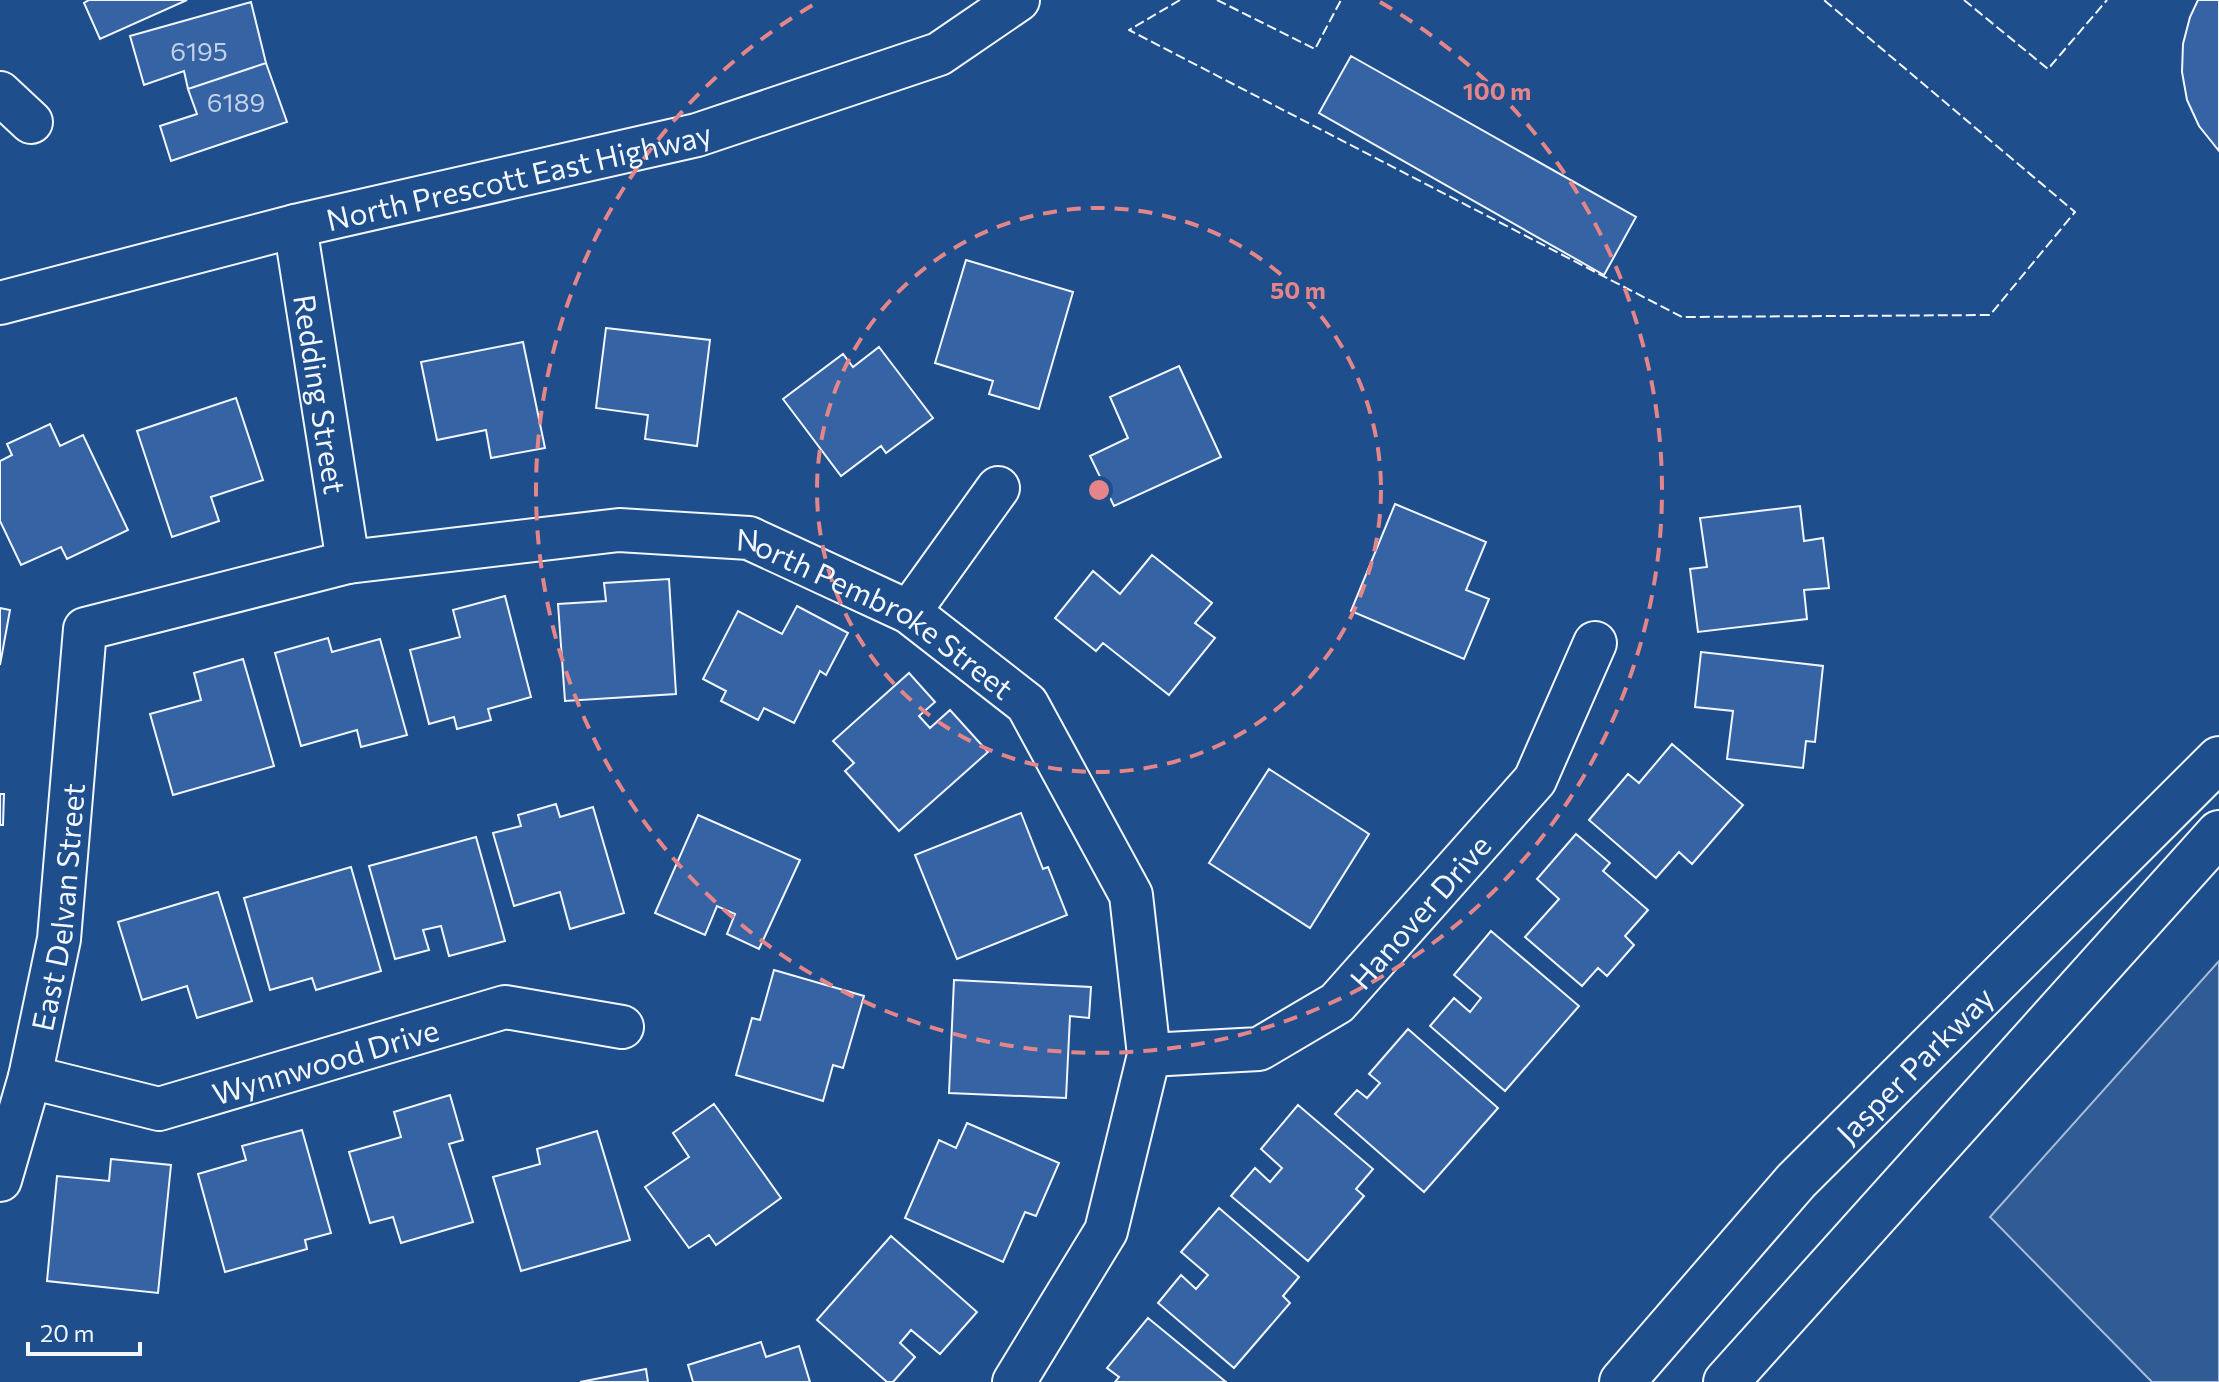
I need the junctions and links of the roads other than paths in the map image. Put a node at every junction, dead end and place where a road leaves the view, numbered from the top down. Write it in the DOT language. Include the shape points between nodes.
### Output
graph roads {
  1 [pos="1018,0"];
  2 [pos="0,93"];
  3 [pos="31,122"];
  4 [pos="295,226"];
  5 [pos="0,303"];
  6 [pos="998,488"];
  7 [pos="348,562"];
  8 [pos="909,612"];
  9 [pos="85,629"];
  10 [pos="1595,643"];
  11 [pos="2219,759"];
  12 [pos="2219,833"];
  13 [pos="622,1027"];
  14 [pos="1149,1055"];
  15 [pos="30,1077"];
  16 [pos="0,1180"];
  17 [pos="1014,1382"];
  18 [pos="1622,1382"];
  19 [pos="1726,1382"];
  1 -- 4 [label="street, North Prescott East Highway" via="939,54 697,135"];
  2 -- 3 [label="street"];
  4 -- 5 [label="street, North Prescott East Highway"];
  4 -- 7 [label="street, Redding Street"];
  6 -- 8 [label="street"];
  7 -- 8 [label="street, North Pembroke Street" via="619,530 749,538"];
  7 -- 9 [label="street, North Pembroke Street"];
  8 -- 14 [label="street, North Pembroke Street" via="1027,704 1124,881 1131,895"];
  9 -- 15 [label="street, East Delvan Street" via="59,939"];
  10 -- 14 [label="street, Hanover Drive" via="1535,780 1337,1003 1259,1049"];
  11 -- 18 [label="main road, Jasper Parkway" via="1796,1181"];
  12 -- 19 [label="main road"];
  13 -- 15 [label="street, Wynnwood Drive" via="505,1007 159,1109"];
  14 -- 17 [label="street, North Pembroke Street" via="1106,1231"];
  15 -- 16 [label="street, East Delvan Street"];
}
